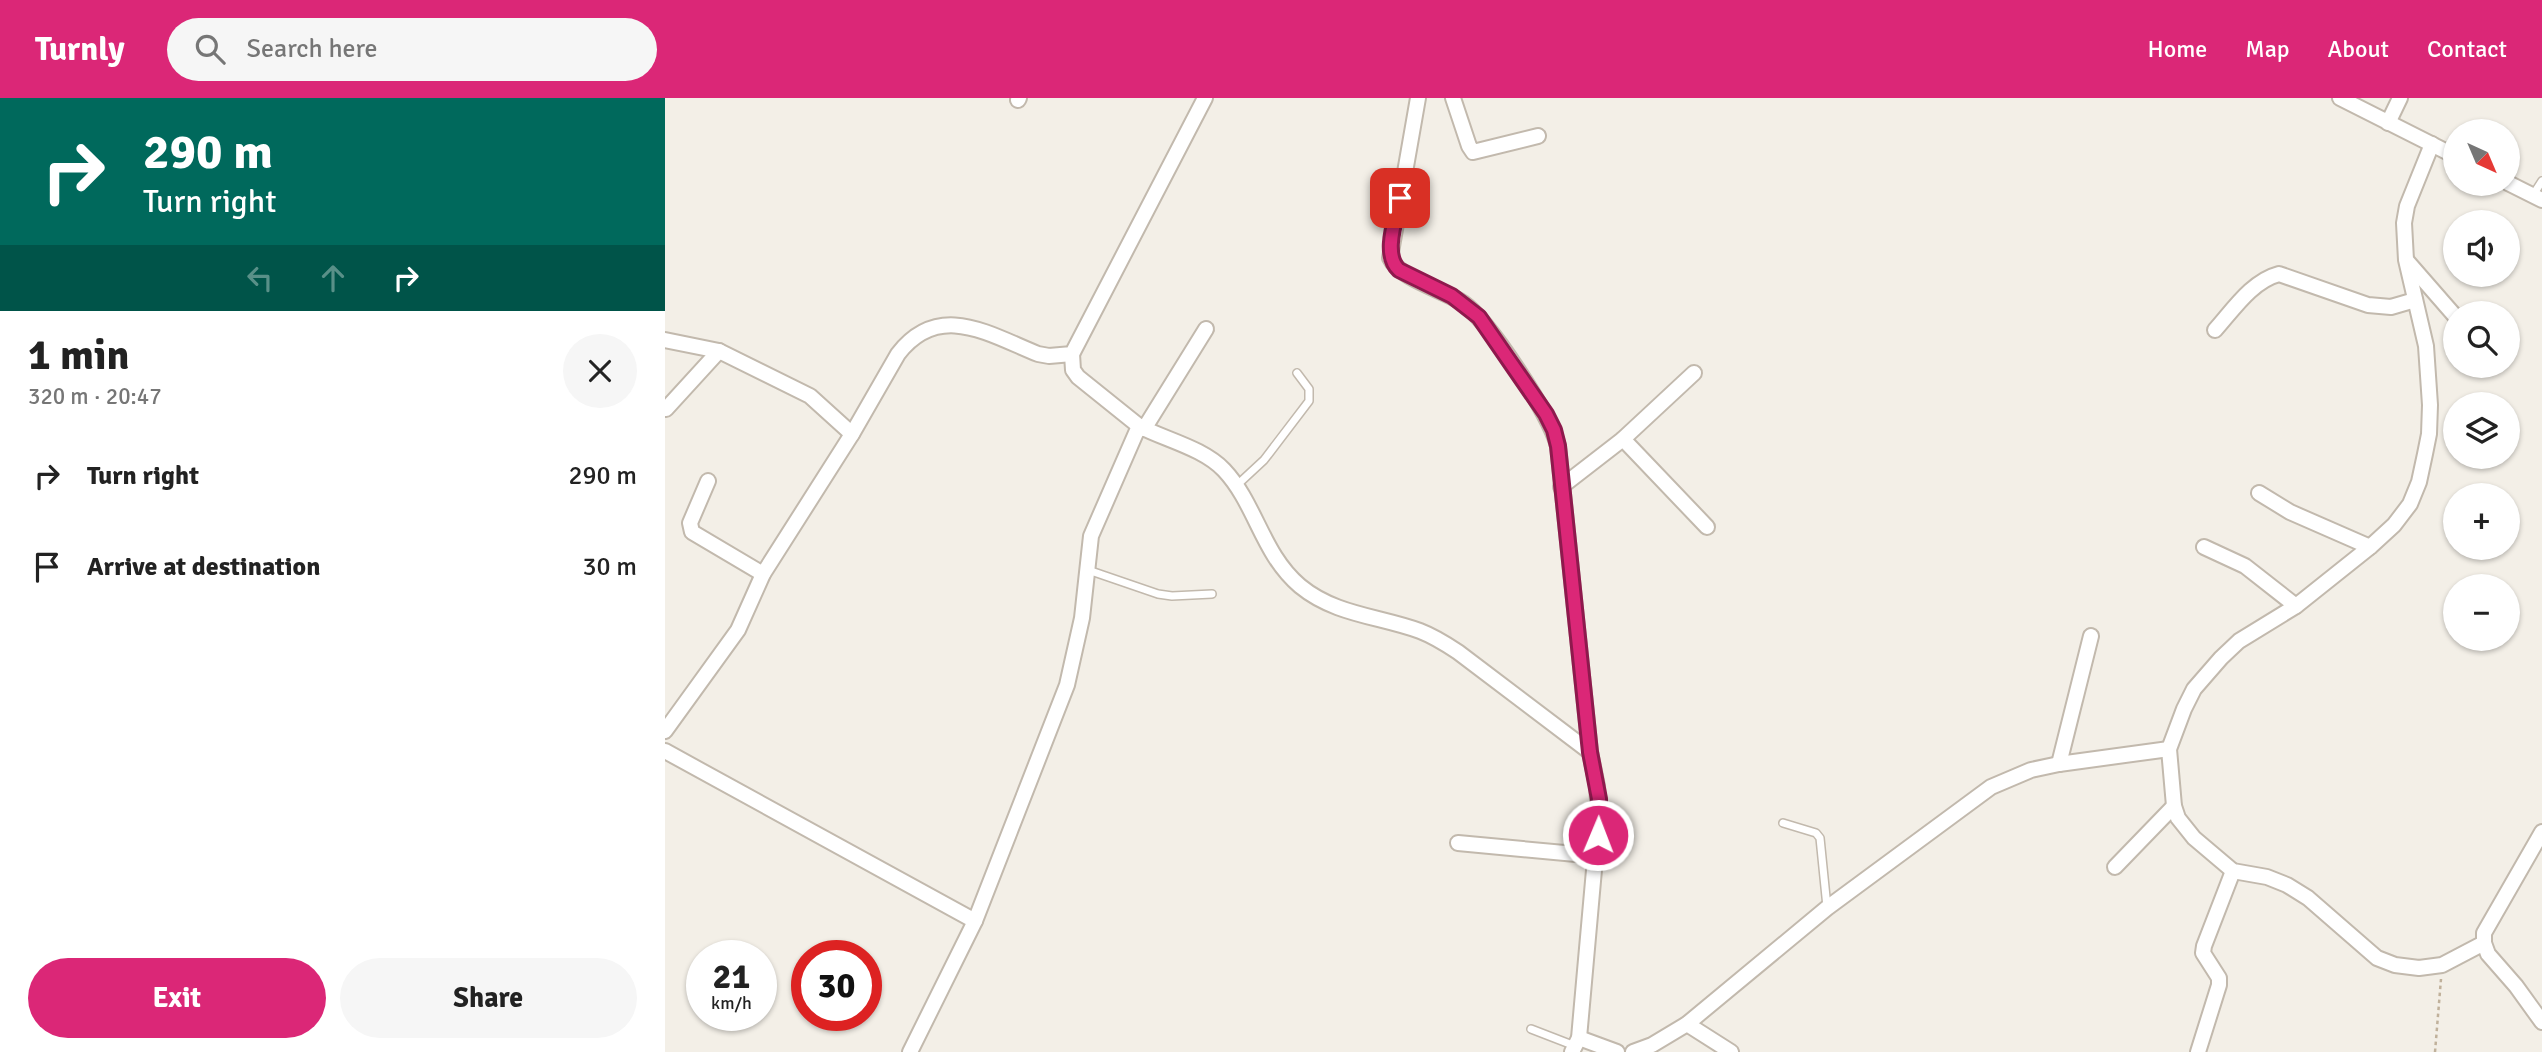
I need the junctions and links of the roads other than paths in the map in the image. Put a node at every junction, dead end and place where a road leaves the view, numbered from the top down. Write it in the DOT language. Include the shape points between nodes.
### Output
graph roads {
  1 [pos="1205,98"];
  2 [pos="1418,98"];
  3 [pos="1453,98"];
  4 [pos="2340,98"];
  5 [pos="2400,98"];
  6 [pos="2388,122"];
  7 [pos="1538,136"];
  8 [pos="2432,144"];
  9 [pos="2443,150"];
  10 [pos="2542,181"];
  11 [pos="2520,189"];
  12 [pos="2538,198"];
  13 [pos="2406,260"];
  14 [pos="2416,300"];
  15 [pos="2443,302"];
  16 [pos="1206,328"];
  17 [pos="2214,330"];
  18 [pos="665,340"];
  19 [pos="719,351"];
  20 [pos="1072,354"];
  21 [pos="1297,373"];
  22 [pos="1694,373"];
  23 [pos="666,409"];
  24 [pos="1141,428"];
  25 [pos="852,434"];
  26 [pos="1623,439"];
  27 [pos="708,481"];
  28 [pos="1236,486"];
  29 [pos="1561,488"];
  30 [pos="2259,493"];
  31 [pos="1707,527"];
  32 [pos="2204,547"];
  33 [pos="2370,547"];
  34 [pos="1087,570"];
  35 [pos="763,574"];
  36 [pos="1212,594"];
  37 [pos="2296,606"];
  38 [pos="2091,636"];
  39 [pos="665,731"];
  40 [pos="2169,750"];
  41 [pos="665,751"];
  42 [pos="1590,752"];
  43 [pos="2059,764"];
  44 [pos="2173,806"];
  45 [pos="1783,823"];
  46 [pos="2542,832"];
  47 [pos="1458,843"];
  48 [pos="1597,856"];
  49 [pos="2115,867"];
  50 [pos="2233,871"];
  51 [pos="1827,908"];
  52 [pos="975,921"];
  53 [pos="2484,943"];
  54 [pos="2542,1022"];
  55 [pos="1687,1024"];
  56 [pos="1531,1028"];
  57 [pos="1575,1045"];
  58 [pos="910,1052"];
  59 [pos="1616,1052"];
  60 [pos="1633,1052"];
  61 [pos="1731,1052"];
  62 [pos="2198,1052"];
  1 -- 20 [label="street"];
  2 -- 29 [label="street" via="1390,258 1399,270 1452,296 1479,317 1554,430"];
  3 -- 7 [label="street" via="1473,152"];
  4 -- 6 [label="street"];
  5 -- 6 [label="street"];
  6 -- 8 [label="street"];
  8 -- 9 [label="street"];
  8 -- 13 [label="street" via="2407,206"];
  10 -- 12 [label="lane"];
  11 -- 12 [label="street"];
  13 -- 14 [label="street"];
  13 -- 15 [label="street"];
  14 -- 17 [label="street" via="2391,307 2368,305 2279,274 2257,284"];
  14 -- 33 [label="street" via="2430,376 2429,434 2410,504"];
  16 -- 24 [label="street"];
  18 -- 19 [label="street"];
  19 -- 23 [label="street"];
  19 -- 25 [label="street" via="810,396"];
  20 -- 24 [label="street" via="1078,377"];
  20 -- 25 [label="street" via="1038,354 964,326 928,328 898,354"];
  21 -- 28 [label="lane" via="1309,389 1309,401 1264,460"];
  22 -- 26 [label="street"];
  24 -- 28 [label="street" via="1214,462"];
  24 -- 34 [label="street" via="1095,521"];
  25 -- 35 [label="street"];
  26 -- 29 [label="street"];
  26 -- 31 [label="street"];
  27 -- 35 [label="street" via="690,523 692,531"];
  28 -- 42 [label="street" via="1269,548 1302,587 1346,612 1438,639"];
  29 -- 42 [label="street"];
  30 -- 33 [label="street" via="2290,512"];
  32 -- 37 [label="street" via="2245,566"];
  33 -- 37 [label="street"];
  34 -- 36 [label="lane" via="1159,594"];
  34 -- 52 [label="street" via="1067,685"];
  35 -- 39 [label="street" via="738,630"];
  37 -- 40 [label="street" via="2239,641 2207,672 2184,709"];
  38 -- 43 [label="street"];
  40 -- 43 [label="street"];
  40 -- 44 [label="street"];
  41 -- 52 [label="street"];
  42 -- 48 [label="street" via="1599,799"];
  43 -- 51 [label="street" via="1991,787"];
  44 -- 49 [label="street"];
  44 -- 50 [label="street" via="2194,838"];
  45 -- 51 [label="lane" via="1820,838"];
  46 -- 53 [label="street" via="2484,933"];
  47 -- 48 [label="street"];
  48 -- 57 [label="street"];
  50 -- 53 [label="street" via="2287,884 2377,958 2395,965 2442,965"];
  50 -- 62 [label="street" via="2204,946 2219,985"];
  51 -- 55 [label="street"];
  52 -- 58 [label="street"];
  53 -- 54 [label="street"];
  55 -- 60 [label="street"];
  55 -- 61 [label="street"];
  56 -- 57 [label="lane"];
  57 -- 59 [label="street"];
}
